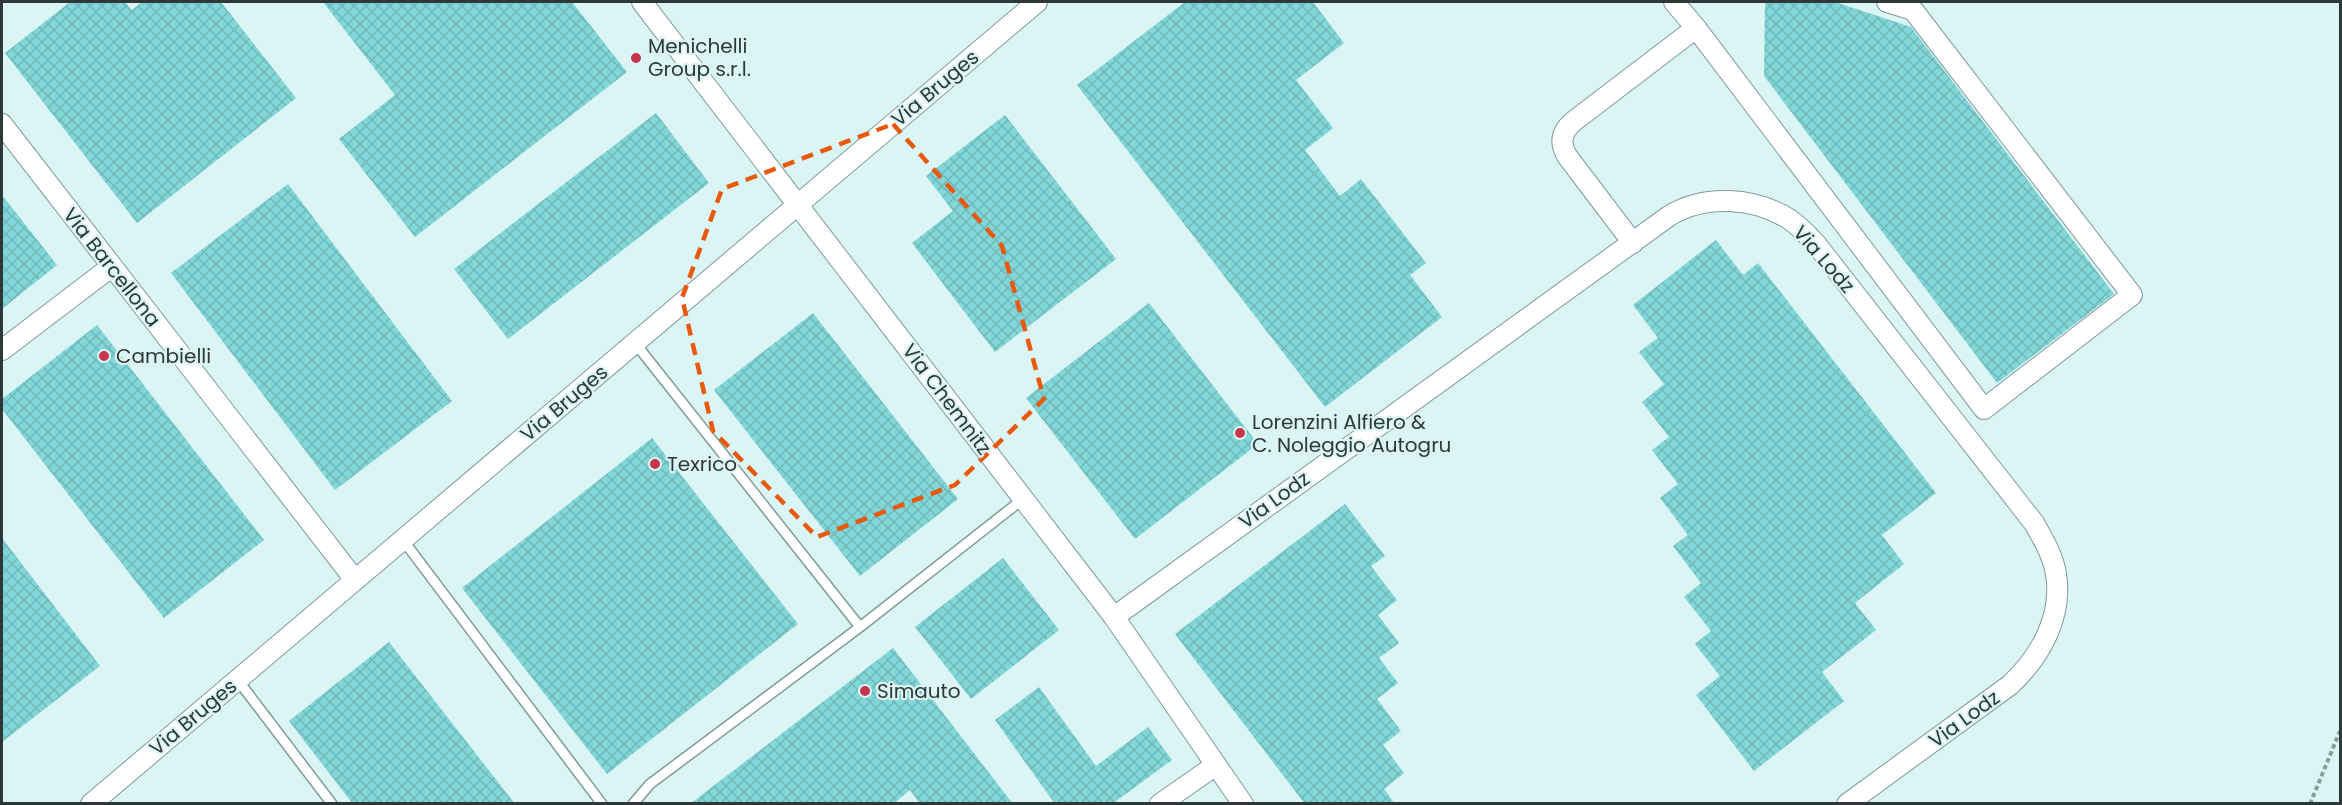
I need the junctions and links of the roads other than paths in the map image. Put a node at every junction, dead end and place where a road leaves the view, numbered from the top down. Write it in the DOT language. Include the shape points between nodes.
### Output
graph roads {
  1 [pos="642,2"];
  2 [pos="1037,2"];
  3 [pos="1674,2"];
  4 [pos="1887,2"];
  5 [pos="1696,28"];
  6 [pos="2,124"];
  7 [pos="799,205"];
  8 [pos="1633,243"];
  9 [pos="111,267"];
  10 [pos="635,343"];
  11 [pos="2,350"];
  12 [pos="1023,499"];
  13 [pos="403,540"];
  14 [pos="355,580"];
  15 [pos="1114,617"];
  16 [pos="860,627"];
  17 [pos="237,679"];
  18 [pos="1216,765"];
  19 [pos="91,804"];
  20 [pos="332,804"];
  21 [pos="602,804"];
  22 [pos="633,804"];
  23 [pos="1160,804"];
  24 [pos="1243,804"];
  25 [pos="1847,804"];
  1 -- 7 [label="street, Via Chemnitz"];
  2 -- 7 [label="street, Via Bruges"];
  3 -- 5 [label="street"];
  4 -- 5 [label="street" via="1912,10 2132,295 1984,409"];
  5 -- 8 [label="street" via="1574,121 1563,135 1562,146 1567,156"];
  6 -- 9 [label="street, Via Barcellona"];
  7 -- 10 [label="street, Via Bruges"];
  7 -- 12 [label="street, Via Chemnitz"];
  8 -- 15 [label="street, Via Lodz"];
  8 -- 25 [label="street, Via Lodz" via="1681,208 1700,203 1746,203 1788,219 1816,244 2034,522 2048,546 2056,574 2051,627 2025,671 2010,686"];
  9 -- 11 [label="street"];
  9 -- 14 [label="street, Via Barcellona"];
  10 -- 13 [label="street, Via Bruges"];
  10 -- 16 [label="lane"];
  12 -- 15 [label="street, Via Chemnitz"];
  12 -- 16 [label="lane"];
  13 -- 14 [label="street, Via Bruges"];
  13 -- 21 [label="lane"];
  14 -- 17 [label="street, Via Bruges"];
  15 -- 18 [label="street, Via Chemnitz"];
  16 -- 22 [label="lane" via="650,784"];
  17 -- 19 [label="street, Via Bruges"];
  17 -- 20 [label="lane"];
  18 -- 23 [label="street"];
  18 -- 24 [label="street, Via Chemnitz"];
}
